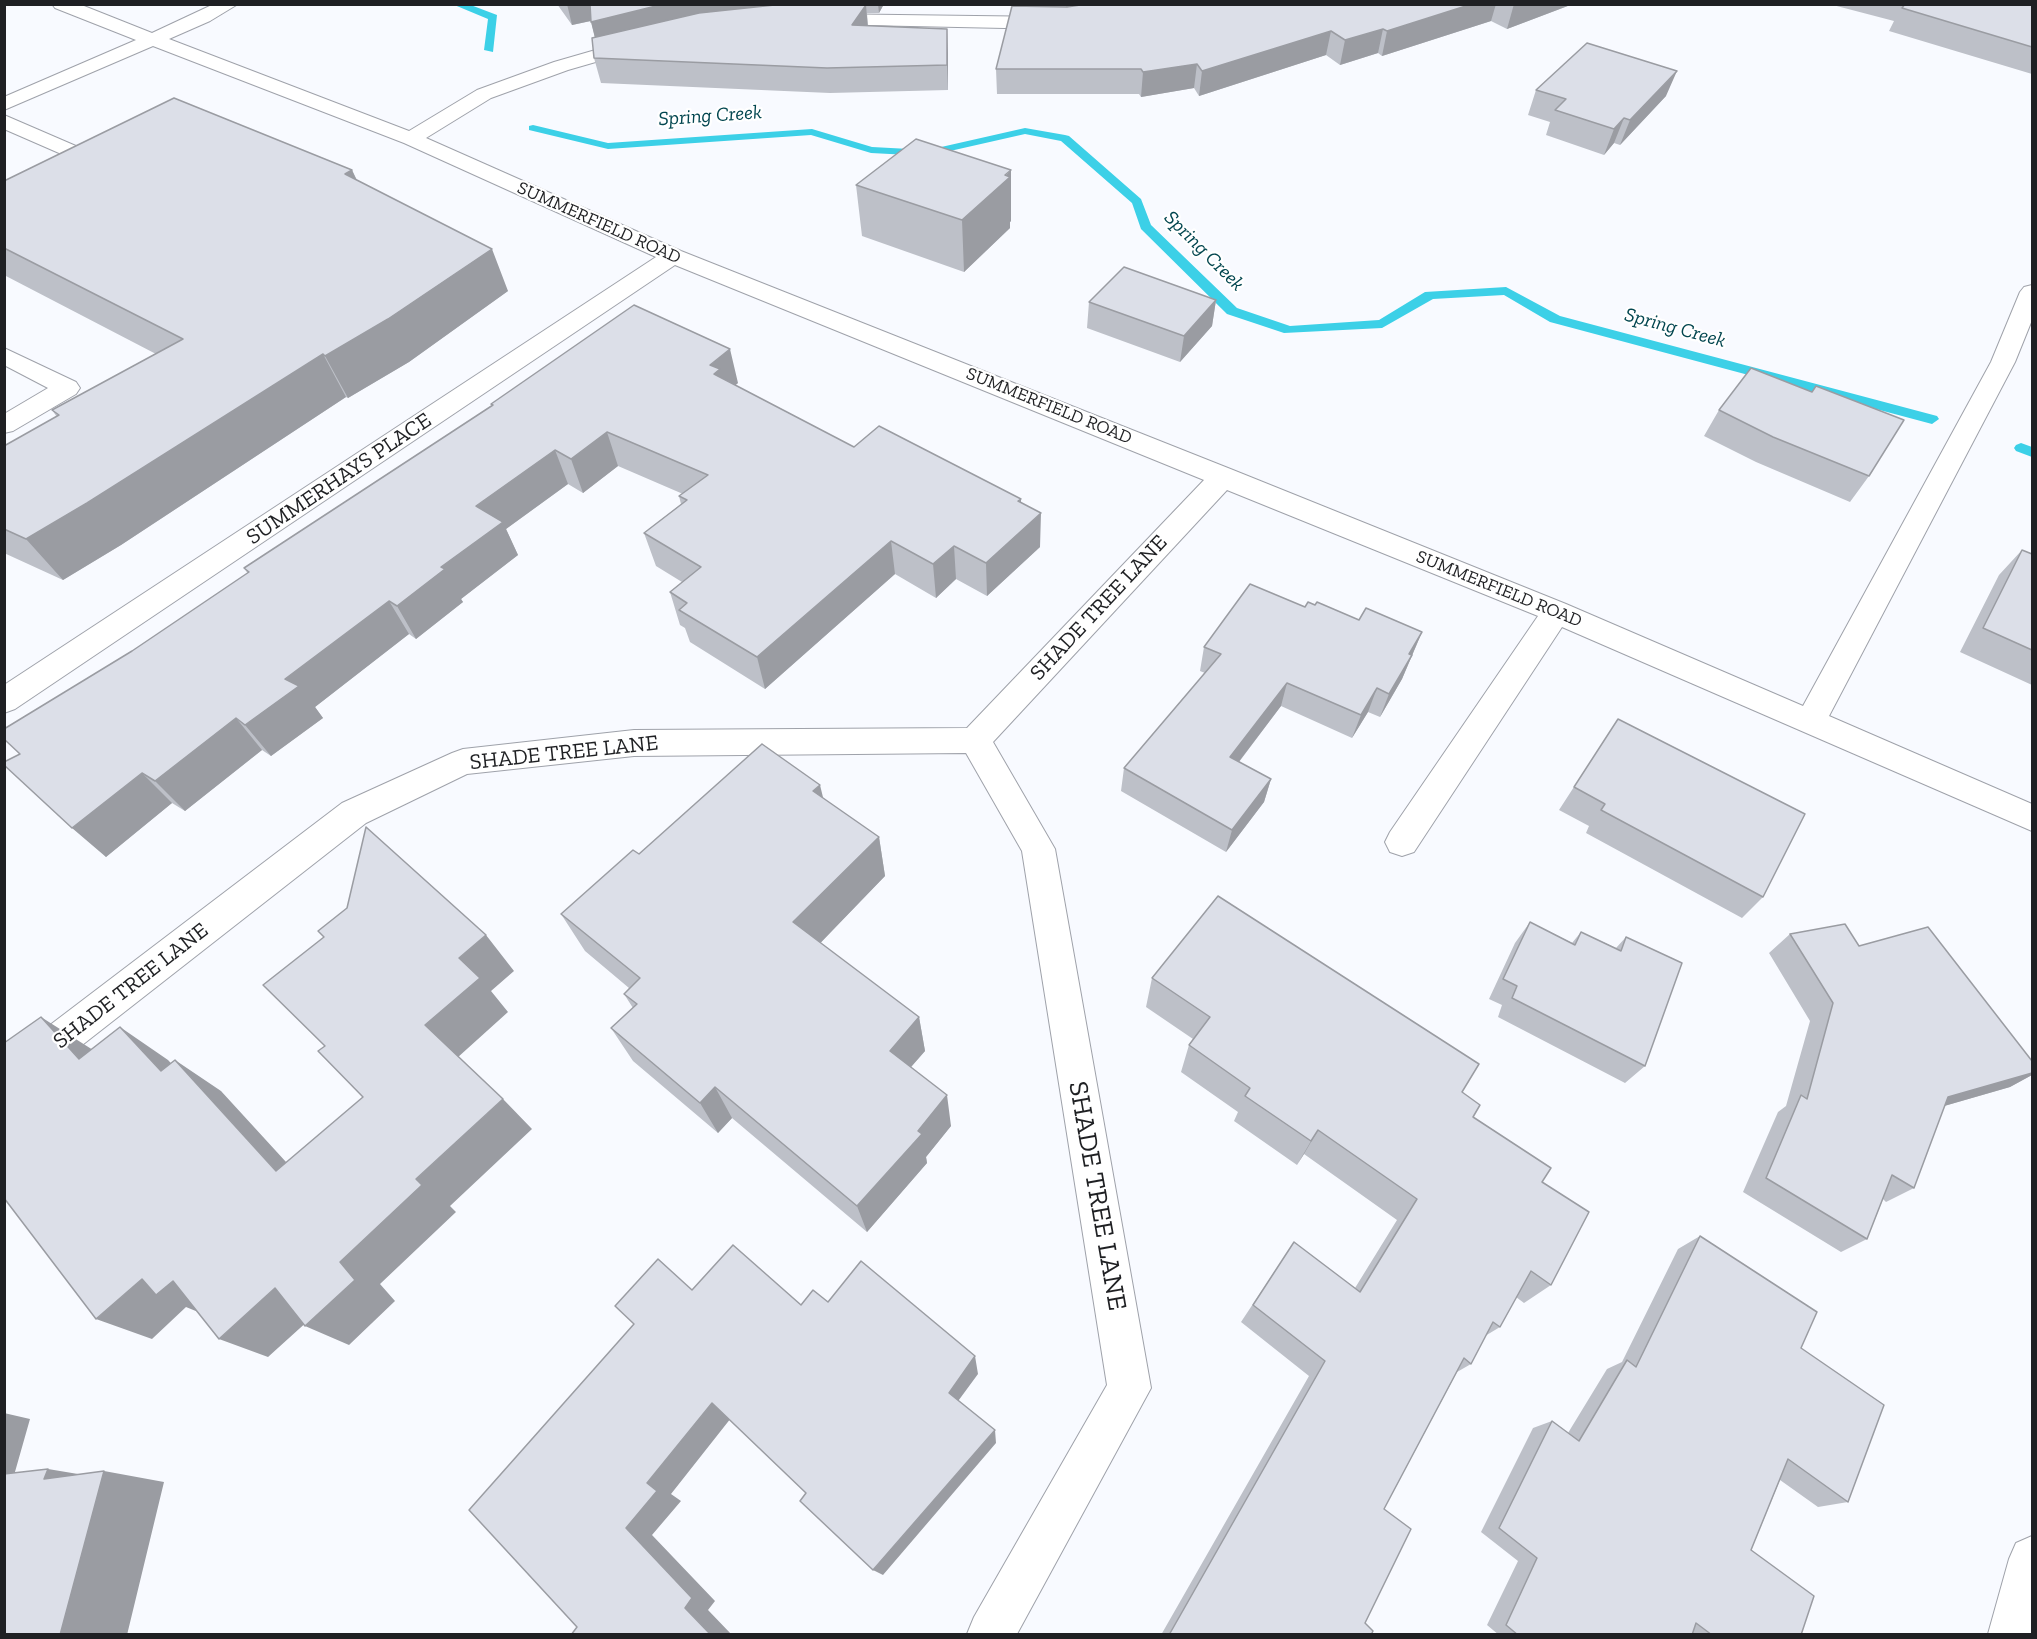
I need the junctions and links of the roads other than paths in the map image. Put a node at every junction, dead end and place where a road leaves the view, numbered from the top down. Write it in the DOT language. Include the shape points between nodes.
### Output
graph roads {
  1 [pos="61,4"];
  2 [pos="228,4"];
  3 [pos="949,12"];
  4 [pos="806,20"];
  5 [pos="1066,23"];
  6 [pos="151,39"];
  7 [pos="657,39"];
  8 [pos="4,104"];
  9 [pos="4,121"];
  10 [pos="411,139"];
  11 [pos="72,176"];
  12 [pos="673,256"];
  13 [pos="2032,292"];
  14 [pos="4,355"];
  15 [pos="4,425"];
  16 [pos="1224,477"];
  17 [pos="1556,612"];
  18 [pos="4,700"];
  19 [pos="1810,722"];
  20 [pos="975,740"];
  21 [pos="2032,818"];
  22 [pos="1402,842"];
  23 [pos="4,1083"];
  24 [pos="2032,1559"];
  25 [pos="991,1635"];
  26 [pos="2012,1635"];
  1 -- 6 [label="street, SUMMERFIELD ROAD"];
  2 -- 6 [label="street"];
  3 -- 4 [label="street"];
  3 -- 5 [label="street"];
  6 -- 8 [label="street"];
  6 -- 10 [label="street, SUMMERFIELD ROAD"];
  7 -- 10 [label="street" via="561,66 484,94"];
  9 -- 11 [label="street" via="99,163"];
  10 -- 12 [label="street, SUMMERFIELD ROAD"];
  12 -- 16 [label="street, SUMMERFIELD ROAD"];
  12 -- 18 [label="street, SUMMERHAYS PLACE"];
  13 -- 19 [label="street" via="1998,371"];
  14 -- 15 [label="street" via="67,388"];
  16 -- 17 [label="street, SUMMERFIELD ROAD"];
  16 -- 20 [label="street, SHADE TREE LANE"];
  17 -- 19 [label="street, SUMMERFIELD ROAD"];
  17 -- 22 [label="street"];
  19 -- 21 [label="street, SUMMERFIELD ROAD"];
  20 -- 23 [label="street, SHADE TREE LANE" via="634,743 463,762 354,813"];
  20 -- 25 [label="street, SHADE TREE LANE" via="1038,849 1129,1388"];
  24 -- 26 [label="street"];
}
